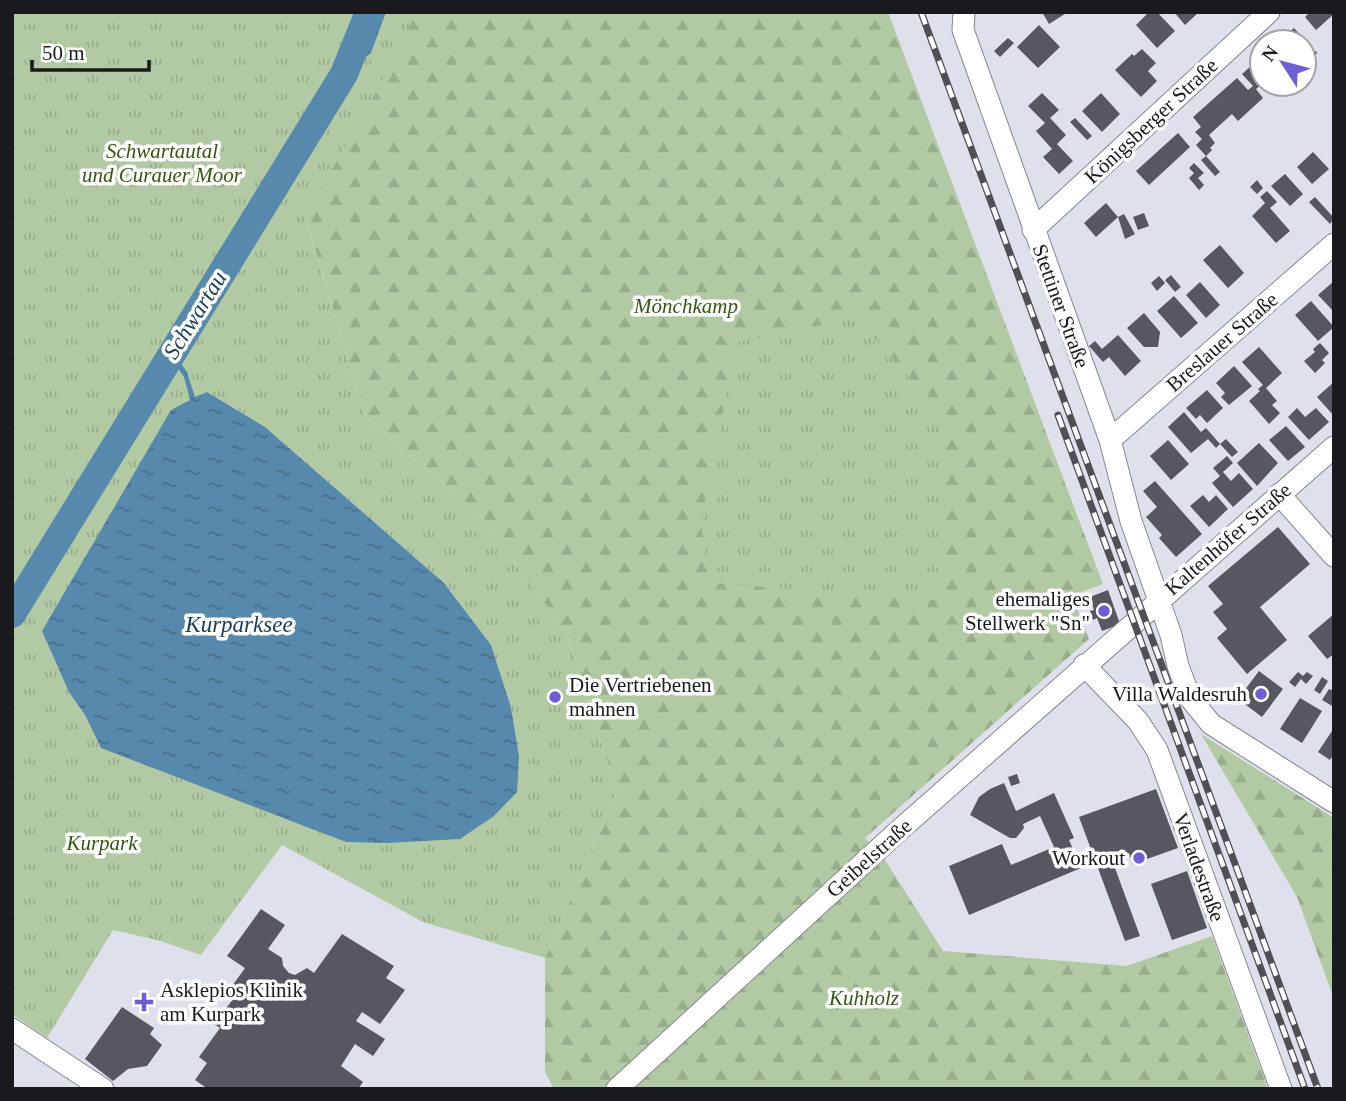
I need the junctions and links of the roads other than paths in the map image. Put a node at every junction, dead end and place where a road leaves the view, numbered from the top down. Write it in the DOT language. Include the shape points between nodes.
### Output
graph roads {
  1 [pos="964,12"];
  2 [pos="1269,12"];
  3 [pos="1033,230"];
  4 [pos="1334,244"];
  5 [pos="1110,440"];
  6 [pos="1334,447"];
  7 [pos="1279,494"];
  8 [pos="1334,556"];
  9 [pos="1159,600"];
  10 [pos="1124,631"];
  11 [pos="1084,665"];
  12 [pos="1334,802"];
  13 [pos="12,1029"];
  14 [pos="103,1089"];
  15 [pos="617,1089"];
  16 [pos="1280,1089"];
  1 -- 3 [label="street, Stettiner Straße" via="963,30"];
  2 -- 3 [label="street, Königsberger Straße"];
  3 -- 5 [label="street, Stettiner Straße"];
  4 -- 5 [label="street, Breslauer Straße"];
  5 -- 9 [label="street, Stettiner Straße" via="1131,521"];
  6 -- 7 [label="street, Kaltenhöfer Straße"];
  7 -- 8 [label="street"];
  7 -- 9 [label="street, Kaltenhöfer Straße"];
  9 -- 10 [label="street, Kaltenhöfer Straße"];
  9 -- 12 [label="street, Stettiner Straße" via="1190,698 1212,724"];
  10 -- 11 [label="street, Geibelstraße"];
  11 -- 15 [label="street, Geibelstraße"];
  11 -- 16 [label="street, Verladestraße" via="1138,721 1157,750"];
  13 -- 14 [label="street"];
}
